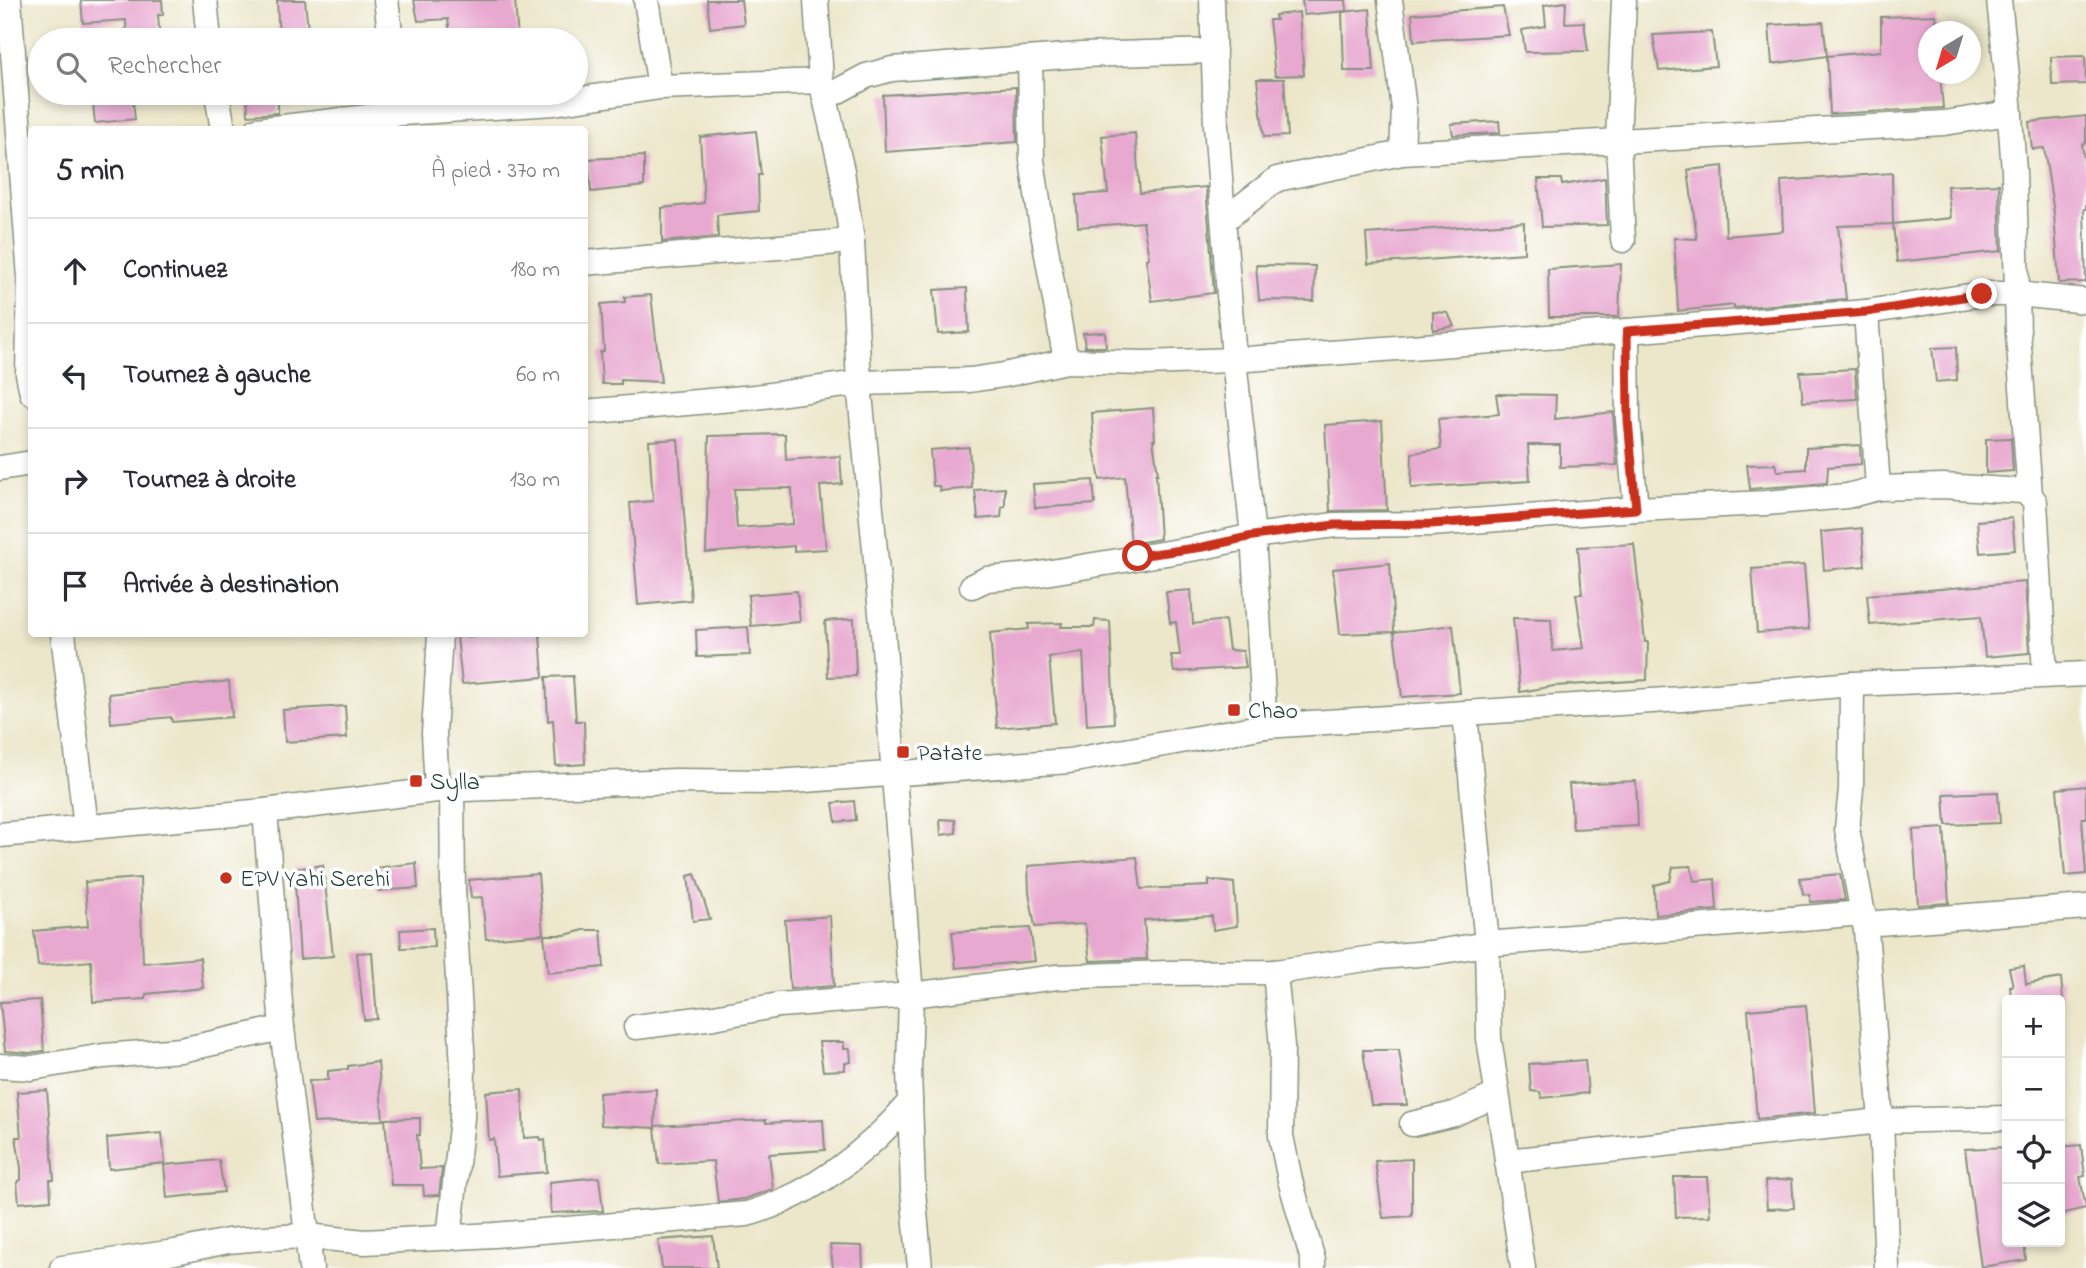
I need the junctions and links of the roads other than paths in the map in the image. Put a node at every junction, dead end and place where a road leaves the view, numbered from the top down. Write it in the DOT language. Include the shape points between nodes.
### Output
graph roads {
  1 [pos="9,0"];
  2 [pos="205,0"];
  3 [pos="386,0"];
  4 [pos="646,0"];
  5 [pos="816,0"];
  6 [pos="1212,0"];
  7 [pos="1390,0"];
  8 [pos="1624,0"];
  9 [pos="1998,0"];
  10 [pos="208,28"];
  11 [pos="390,28"];
  12 [pos="1214,51"];
  13 [pos="1030,60"];
  14 [pos="660,87"];
  15 [pos="823,89"];
  16 [pos="588,98"];
  17 [pos="219,105"];
  18 [pos="520,105"];
  19 [pos="401,112"];
  20 [pos="2010,113"];
  21 [pos="222,126"];
  22 [pos="289,126"];
  23 [pos="17,140"];
  24 [pos="1618,141"];
  25 [pos="1402,153"];
  26 [pos="1224,220"];
  27 [pos="1623,240"];
  28 [pos="852,241"];
  29 [pos="28,257"];
  30 [pos="588,263"];
  31 [pos="2017,294"];
  32 [pos="2086,301"];
  33 [pos="1866,312"];
  34 [pos="1627,331"];
  35 [pos="1234,360"];
  36 [pos="1066,361"];
  37 [pos="859,383"];
  38 [pos="588,412"];
  39 [pos="28,464"];
  40 [pos="0,468"];
  41 [pos="1878,488"];
  42 [pos="2030,495"];
  43 [pos="1636,509"];
  44 [pos="1253,536"];
  45 [pos="972,586"];
  46 [pos="67,637"];
  47 [pos="440,637"];
  48 [pos="2086,674"];
  49 [pos="2045,675"];
  50 [pos="1852,684"];
  51 [pos="1465,713"];
  52 [pos="1265,726"];
  53 [pos="893,774"];
  54 [pos="445,789"];
  55 [pos="265,811"];
  56 [pos="86,827"];
  57 [pos="0,835"];
  58 [pos="2086,907"];
  59 [pos="1864,919"];
  60 [pos="1487,944"];
  61 [pos="1275,972"];
  62 [pos="911,995"];
  63 [pos="636,1027"];
  64 [pos="282,1028"];
  65 [pos="0,1066"];
  66 [pos="1496,1095"];
  67 [pos="911,1102"];
  68 [pos="2002,1118"];
  69 [pos="1881,1121"];
  70 [pos="1412,1124"];
  71 [pos="1507,1161"];
  72 [pos="449,1238"];
  73 [pos="311,1257"];
  74 [pos="62,1268"];
  75 [pos="920,1268"];
  76 [pos="1313,1268"];
  77 [pos="1523,1268"];
  78 [pos="1887,1268"];
  1 -- 23 [label="street"];
  2 -- 10 [label="street"];
  3 -- 11 [label="street"];
  4 -- 14 [label="street"];
  5 -- 15 [label="street"];
  6 -- 12 [label="street"];
  7 -- 25 [label="street" via="1404,109"];
  8 -- 24 [label="street"];
  9 -- 20 [label="street"];
  12 -- 13 [label="street"];
  12 -- 26 [label="street"];
  13 -- 15 [label="street" via="892,69"];
  13 -- 36 [label="street" via="1032,160"];
  14 -- 15 [label="street"];
  14 -- 16 [label="street"];
  15 -- 28 [label="street"];
  17 -- 21 [label="street"];
  18 -- 19 [label="street"];
  19 -- 22 [label="street"];
  20 -- 24 [label="street" via="1944,123"];
  20 -- 31 [label="street"];
  23 -- 29 [label="street"];
  24 -- 25 [label="street"];
  24 -- 27 [label="street"];
  25 -- 26 [label="street" via="1277,179"];
  26 -- 35 [label="street"];
  28 -- 30 [label="street"];
  28 -- 37 [label="street"];
  31 -- 32 [label="street"];
  31 -- 33 [label="street" via="1982,294"];
  31 -- 42 [label="street"];
  33 -- 34 [label="street"];
  33 -- 41 [label="street"];
  34 -- 35 [label="street"];
  34 -- 43 [label="street"];
  35 -- 36 [label="street"];
  35 -- 44 [label="street"];
  36 -- 37 [label="street" via="970,380"];
  37 -- 38 [label="street"];
  37 -- 53 [label="street"];
  39 -- 40 [label="street"];
  41 -- 42 [label="street" via="1944,486"];
  41 -- 43 [label="street" via="1847,496"];
  42 -- 49 [label="street" via="2035,502"];
  43 -- 44 [label="street" via="1431,524 1335,525"];
  44 -- 45 [label="street" via="1034,575 987,579"];
  44 -- 52 [label="street"];
  46 -- 56 [label="street"];
  47 -- 54 [label="street" via="434,733"];
  48 -- 49 [label="street"];
  49 -- 50 [label="street"];
  50 -- 51 [label="street"];
  50 -- 59 [label="street" via="1847,829"];
  51 -- 52 [label="street"];
  51 -- 60 [label="street"];
  52 -- 53 [label="street" via="1069,761"];
  53 -- 54 [label="street" via="777,782"];
  53 -- 62 [label="street"];
  54 -- 55 [label="street"];
  54 -- 72 [label="street" via="463,1068"];
  55 -- 56 [label="street"];
  55 -- 64 [label="street"];
  56 -- 57 [label="street"];
  58 -- 59 [label="street"];
  59 -- 60 [label="street"];
  59 -- 69 [label="street"];
  60 -- 61 [label="street"];
  60 -- 66 [label="street" via="1489,1038"];
  61 -- 62 [label="street" via="1057,977"];
  61 -- 76 [label="street" via="1282,1046 1281,1136"];
  62 -- 63 [label="street" via="779,1005"];
  62 -- 67 [label="street"];
  64 -- 65 [label="street" via="181,1050 104,1056 31,1069"];
  64 -- 73 [label="street"];
  66 -- 70 [label="street" via="1454,1114"];
  66 -- 71 [label="street"];
  67 -- 72 [label="street" via="887,1130 816,1183 777,1205 747,1214"];
  67 -- 75 [label="street"];
  68 -- 69 [label="street"];
  69 -- 71 [label="street"];
  69 -- 78 [label="street"];
  71 -- 77 [label="street"];
  72 -- 73 [label="street" via="365,1242"];
  73 -- 74 [label="street" via="228,1241"];
}
